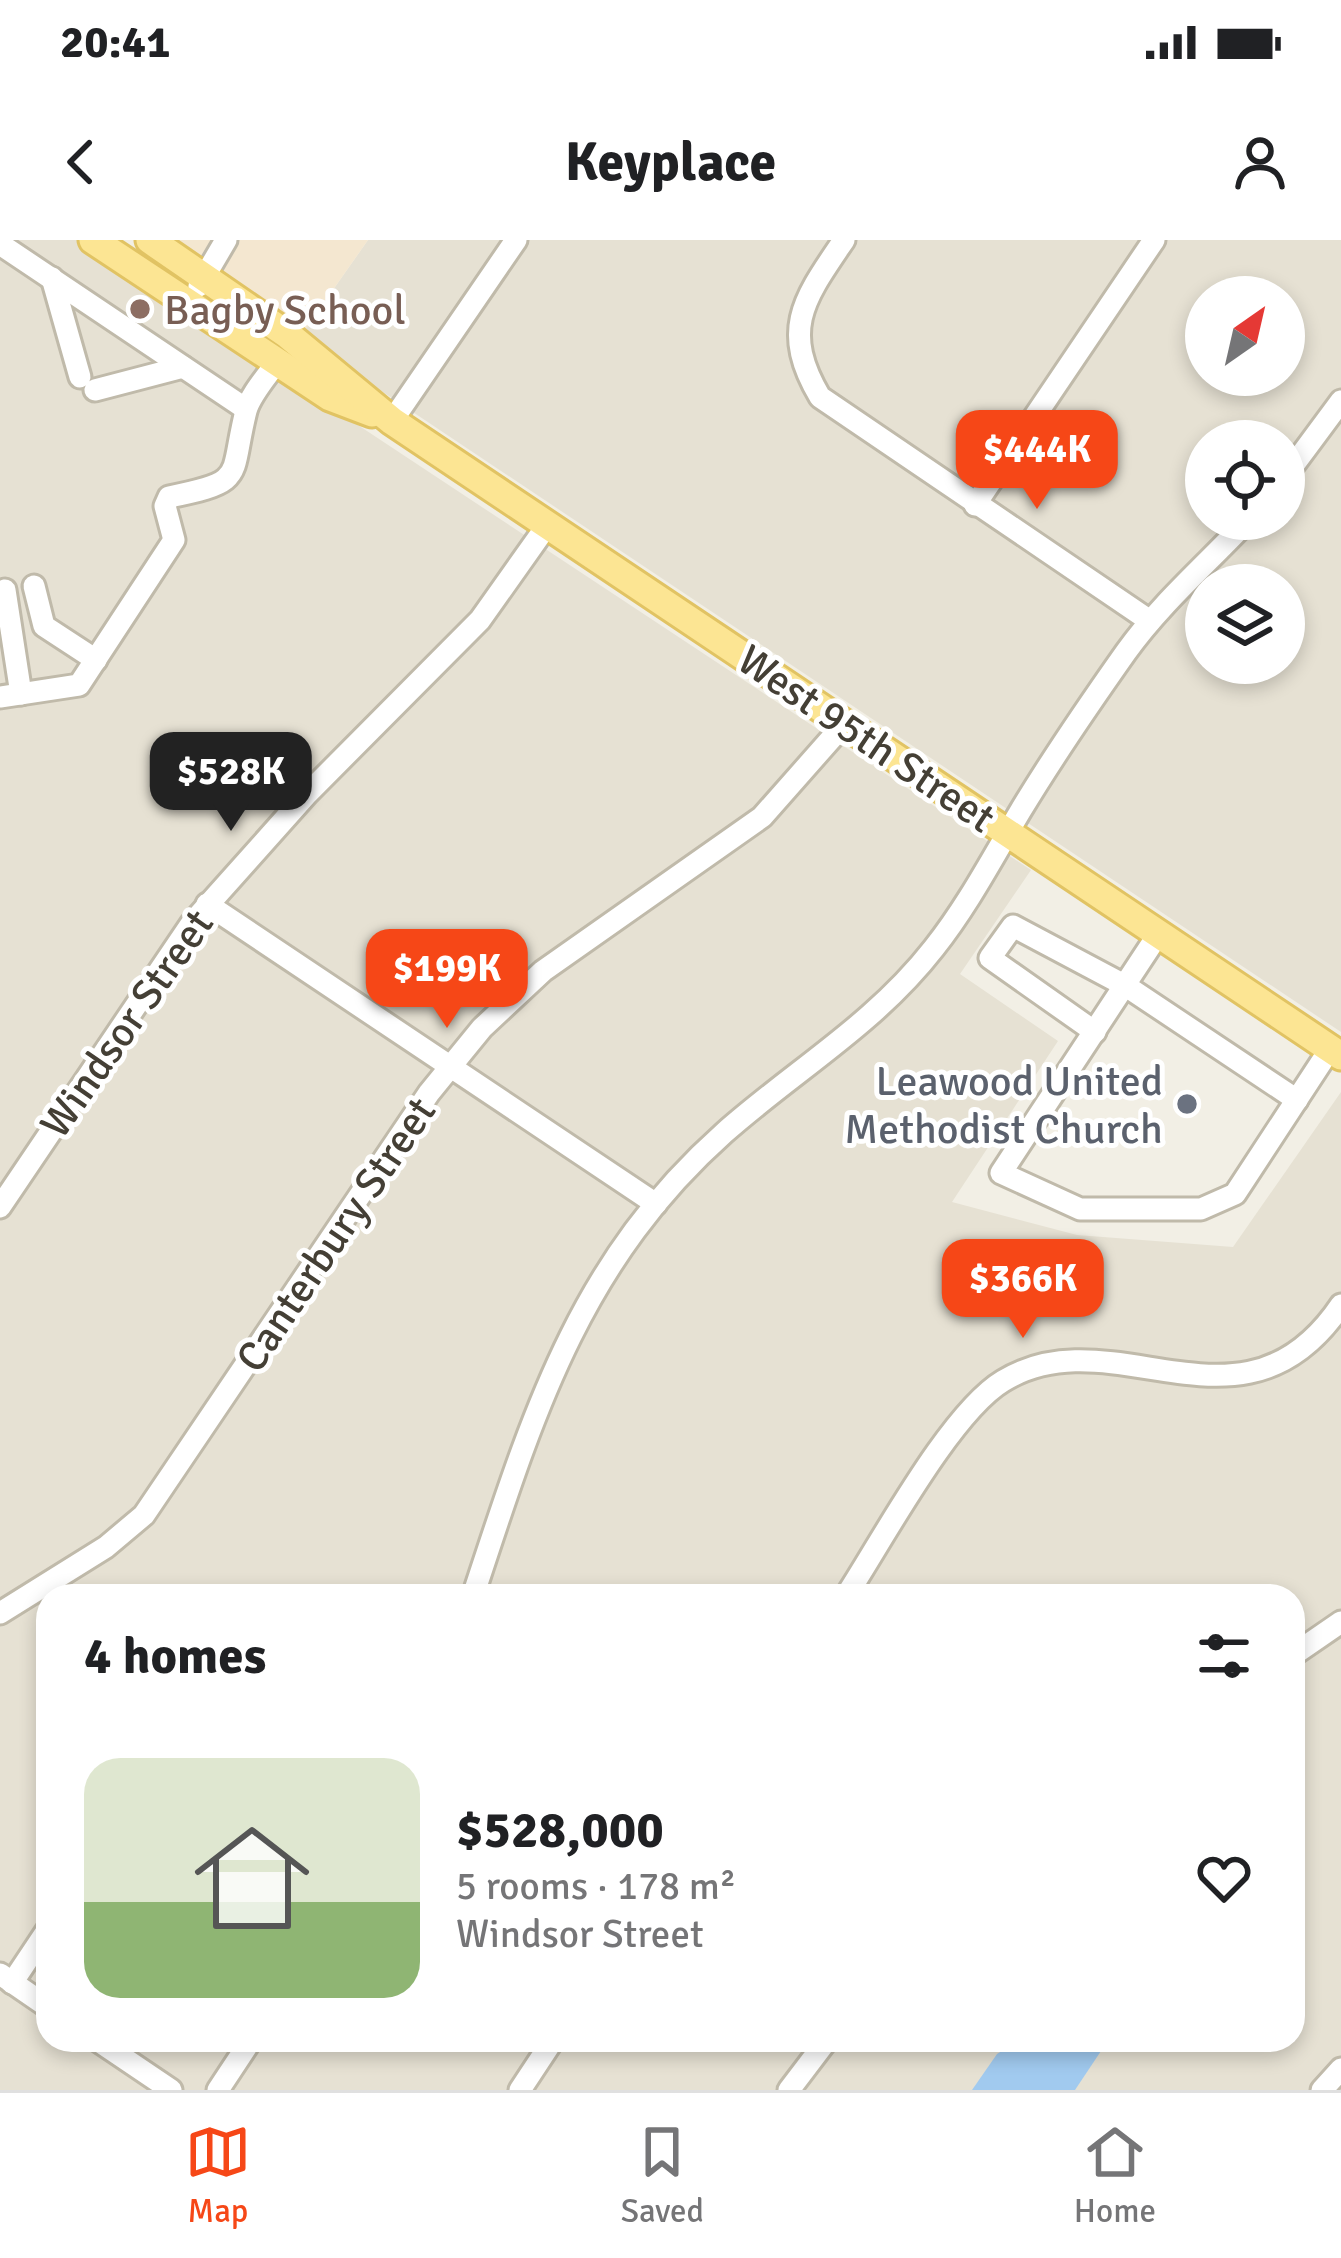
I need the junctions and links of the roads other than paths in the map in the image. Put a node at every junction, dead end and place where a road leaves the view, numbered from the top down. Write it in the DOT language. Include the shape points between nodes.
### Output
graph roads {
  1 [pos="93,240"];
  2 [pos="150,240"];
  3 [pos="226,240"];
  4 [pos="516,240"];
  5 [pos="844,240"];
  6 [pos="1154,240"];
  7 [pos="0,244"];
  8 [pos="52,278"];
  9 [pos="204,278"];
  10 [pos="187,303"];
  11 [pos="278,328"];
  12 [pos="274,360"];
  13 [pos="183,367"];
  14 [pos="1341,401"];
  15 [pos="246,409"];
  16 [pos="392,421"];
  17 [pos="1305,450"];
  18 [pos="975,505"];
  19 [pos="548,524"];
  20 [pos="1229,540"];
  21 [pos="34,586"];
  22 [pos="5,590"];
  23 [pos="1150,621"];
  24 [pos="95,660"];
  25 [pos="10,696"];
  26 [pos="845,723"];
  27 [pos="1008,832"];
  28 [pos="207,904"];
  29 [pos="1159,934"];
  30 [pos="1126,986"];
  31 [pos="1095,1032"];
  32 [pos="1336,1052"];
  33 [pos="449,1066"];
  34 [pos="1298,1100"];
  35 [pos="656,1204"];
  36 [pos="0,1208"];
  37 [pos="1341,1305"];
  38 [pos="47,1584"];
  39 [pos="477,1584"];
  40 [pos="854,1584"];
  41 [pos="36,1591"];
  42 [pos="0,1613"];
  43 [pos="1341,1622"];
  44 [pos="1305,1647"];
  45 [pos="36,1943"];
  46 [pos="6,1978"];
  47 [pos="36,1999"];
  48 [pos="115,2052"];
  49 [pos="243,2052"];
  50 [pos="545,2052"];
  51 [pos="818,2052"];
  52 [pos="1341,2069"];
  53 [pos="171,2090"];
  54 [pos="218,2090"];
  55 [pos="520,2090"];
  56 [pos="789,2090"];
  57 [pos="1322,2090"];
  1 -- 10 [label="main road, West 95th Street"];
  2 -- 9 [label="main road, West 95th Street"];
  3 -- 9 [label="street"];
  4 -- 16 [label="street"];
  5 -- 18 [label="street" via="801,310 799,354 820,397"];
  6 -- 18 [label="street"];
  7 -- 8 [label="street"];
  8 -- 13 [label="street"];
  8 -- 13 [label="street" via="87,383"];
  9 -- 10 [label="street"];
  9 -- 11 [label="main road, West 95th Street"];
  10 -- 12 [label="main road, West 95th Street"];
  11 -- 12 [label="street"];
  11 -- 16 [label="main road, West 95th Street"];
  12 -- 15 [label="street"];
  12 -- 16 [label="main road, West 95th Street" via="330,397"];
  13 -- 15 [label="street"];
  14 -- 17 [label="street"];
  15 -- 24 [label="street" via="238,465 223,483 169,496 174,540"];
  16 -- 19 [label="main road, West 95th Street"];
  18 -- 23 [label="street"];
  19 -- 26 [label="main road, West 95th Street"];
  19 -- 28 [label="street, Windsor Street" via="480,620"];
  20 -- 23 [label="street"];
  21 -- 24 [label="street" via="44,626"];
  22 -- 25 [label="street"];
  23 -- 27 [label="street"];
  24 -- 25 [label="street" via="79,685"];
  26 -- 27 [label="main road, West 95th Street"];
  26 -- 33 [label="street, Canterbury Street" via="762,818 543,971"];
  27 -- 29 [label="main road, West 95th Street"];
  27 -- 35 [label="street" via="906,982 724,1132"];
  28 -- 33 [label="street"];
  28 -- 36 [label="street, Windsor Street"];
  29 -- 30 [label="street"];
  29 -- 32 [label="main road, West 95th Street"];
  30 -- 31 [label="street"];
  30 -- 31 [label="street" via="1013,926 990,958"];
  30 -- 34 [label="street"];
  31 -- 34 [label="street" via="1001,1173 1080,1209 1201,1209 1234,1194"];
  32 -- 34 [label="street"];
  33 -- 35 [label="street"];
  33 -- 38 [label="street, Canterbury Street" via="144,1515"];
  35 -- 39 [label="street" via="602,1274 550,1371"];
  37 -- 40 [label="street" via="1293,1358 1257,1372 1072,1364 1004,1380 970,1410"];
  41 -- 42 [label="street, Canterbury Street"];
  43 -- 44 [label="street"];
  45 -- 46 [label="street"];
  46 -- 47 [label="street"];
  48 -- 53 [label="street"];
  49 -- 54 [label="street"];
  50 -- 55 [label="street"];
  51 -- 56 [label="street"];
  52 -- 57 [label="street"];
}
